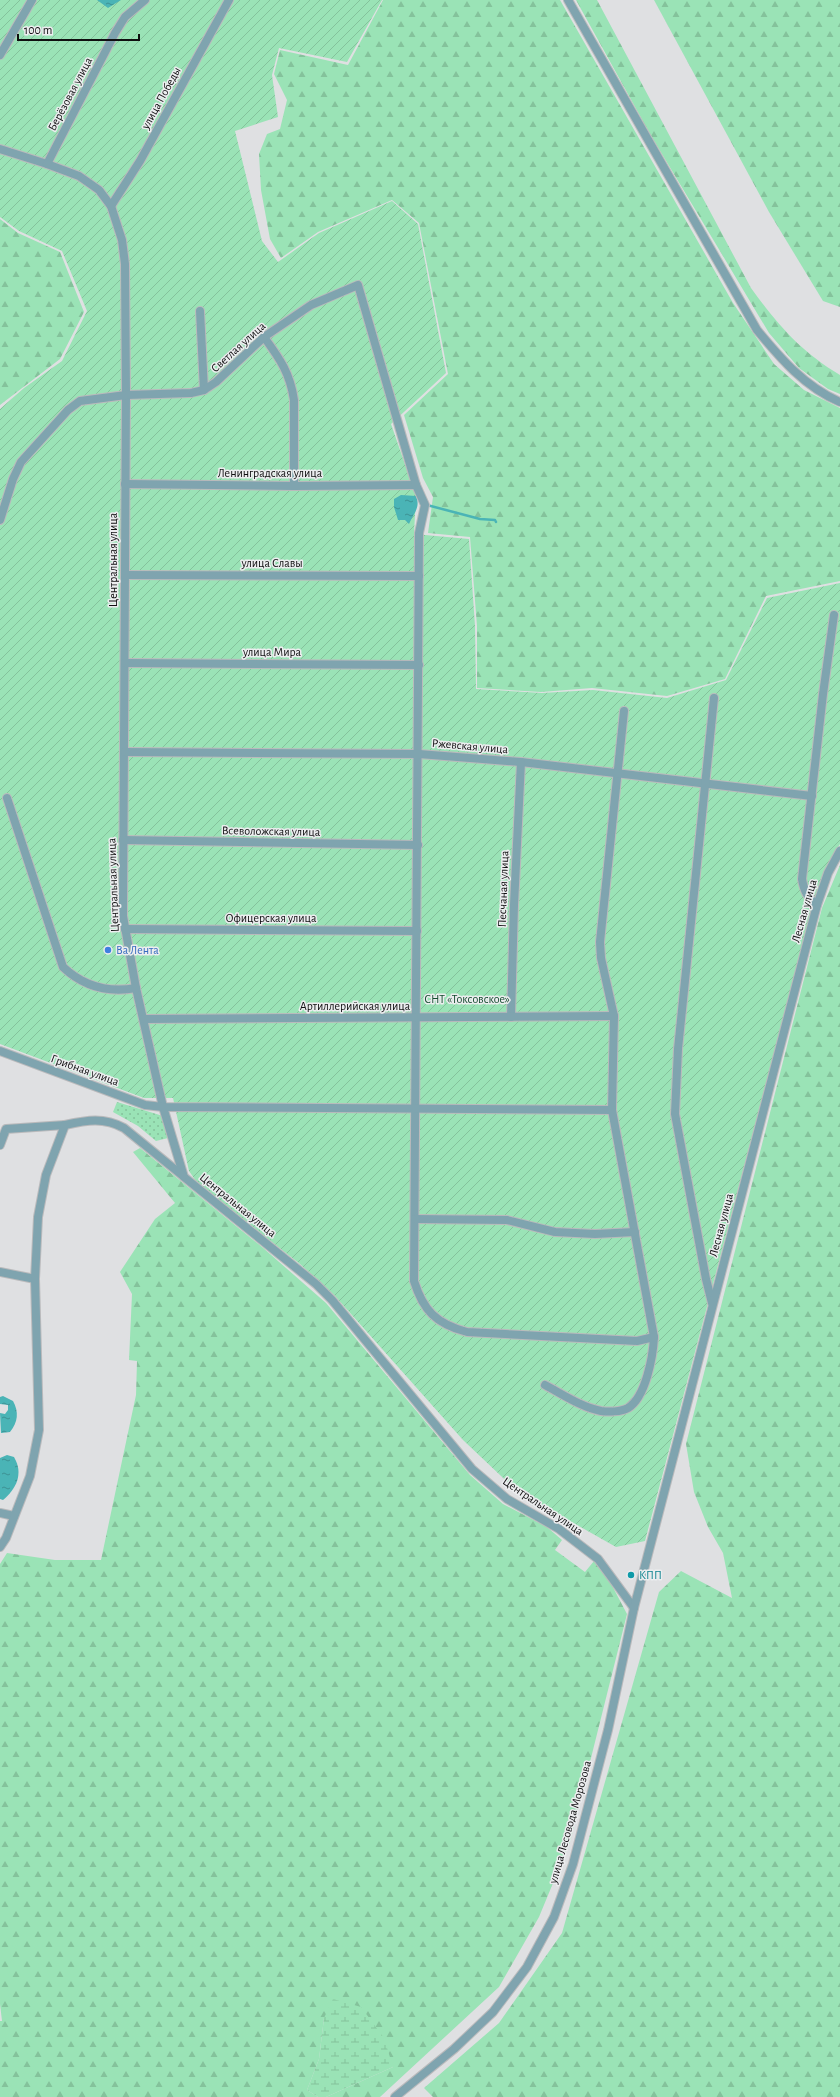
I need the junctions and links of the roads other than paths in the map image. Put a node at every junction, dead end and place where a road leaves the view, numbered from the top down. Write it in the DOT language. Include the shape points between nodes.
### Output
graph roads {
  1 [pos="32,0"];
  2 [pos="145,0"];
  3 [pos="229,0"];
  4 [pos="568,0"];
  5 [pos="0,55"];
  6 [pos="0,149"];
  7 [pos="47,164"];
  8 [pos="111,206"];
  9 [pos="200,311"];
  10 [pos="264,337"];
  11 [pos="204,390"];
  12 [pos="126,395"];
  13 [pos="840,402"];
  14 [pos="125,484"];
  15 [pos="416,485"];
  16 [pos="294,486"];
  17 [pos="0,520"];
  18 [pos="125,575"];
  19 [pos="419,576"];
  20 [pos="834,615"];
  21 [pos="125,663"];
  22 [pos="419,666"];
  23 [pos="714,698"];
  24 [pos="624,711"];
  25 [pos="125,752"];
  26 [pos="419,754"];
  27 [pos="521,762"];
  28 [pos="617,774"];
  29 [pos="705,783"];
  30 [pos="812,796"];
  31 [pos="7,798"];
  32 [pos="123,840"];
  33 [pos="418,845"];
  34 [pos="840,851"];
  35 [pos="817,905"];
  36 [pos="125,929"];
  37 [pos="417,931"];
  38 [pos="136,988"];
  39 [pos="614,1016"];
  40 [pos="511,1017"];
  41 [pos="417,1018"];
  42 [pos="144,1019"];
  43 [pos="0,1050"];
  44 [pos="163,1107"];
  45 [pos="416,1108"];
  46 [pos="612,1110"];
  47 [pos="65,1125"];
  48 [pos="3,1128"];
  49 [pos="0,1145"];
  50 [pos="184,1177"];
  51 [pos="416,1219"];
  52 [pos="635,1232"];
  53 [pos="0,1272"];
  54 [pos="35,1279"];
  55 [pos="713,1304"];
  56 [pos="654,1337"];
  57 [pos="544,1385"];
  58 [pos="0,1513"];
  59 [pos="14,1516"];
  60 [pos="0,1547"];
  61 [pos="634,1608"];
  62 [pos="395,2097"];
  1 -- 5 [label="street"];
  2 -- 7 [label="street, Берёзовая улица" via="125,17 115,33"];
  3 -- 8 [label="street, улица Победы" via="140,161"];
  4 -- 13 [label="street" via="757,330 780,358 804,380"];
  6 -- 7 [label="street, Центральная улица"];
  7 -- 8 [label="street, Центральная улица" via="79,176 99,190"];
  8 -- 12 [label="street, Центральная улица" via="122,240 125,264"];
  9 -- 11 [label="street"];
  10 -- 11 [label="street, Светлая улица"];
  10 -- 15 [label="street, Светлая улица" via="312,305 358,286"];
  10 -- 16 [label="street" via="287,370 292,386"];
  11 -- 12 [label="street, Светлая улица" via="191,393"];
  12 -- 14 [label="street, Центральная улица"];
  12 -- 17 [label="street, Светлая улица" via="80,401 68,410 21,462"];
  14 -- 16 [label="street, Ленинградская улица"];
  14 -- 18 [label="street, Центральная улица"];
  15 -- 16 [label="street, Ленинградская улица"];
  15 -- 19 [label="street" via="424,505 419,533"];
  18 -- 19 [label="street, улица Славы"];
  18 -- 21 [label="street, Центральная улица"];
  19 -- 22 [label="street"];
  20 -- 30 [label="street"];
  21 -- 22 [label="street, улица Мира"];
  21 -- 25 [label="street, Центральная улица"];
  22 -- 26 [label="street"];
  23 -- 29 [label="street"];
  24 -- 28 [label="street"];
  25 -- 26 [label="street, Ржевская улица"];
  25 -- 32 [label="street, Центральная улица"];
  26 -- 27 [label="street, Ржевская улица"];
  26 -- 33 [label="street"];
  27 -- 28 [label="street, Ржевская улица"];
  27 -- 40 [label="street, Песчаная улица"];
  28 -- 29 [label="street, Ржевская улица"];
  28 -- 39 [label="street" via="600,942"];
  29 -- 30 [label="street, Ржевская улица"];
  29 -- 55 [label="street" via="678,1049 674,1114"];
  30 -- 35 [label="street" via="802,879 808,898"];
  31 -- 38 [label="street" via="63,967 74,978 88,984 106,989"];
  32 -- 33 [label="street, Всеволожская улица"];
  32 -- 36 [label="street, Центральная улица"];
  33 -- 37 [label="street"];
  34 -- 35 [label="street, Лесная улица" via="828,873"];
  35 -- 55 [label="street, Лесная улица"];
  36 -- 37 [label="street, Офицерская улица"];
  36 -- 38 [label="street, Центральная улица"];
  37 -- 41 [label="street"];
  38 -- 42 [label="street, Центральная улица"];
  39 -- 40 [label="street, Артиллерийская улица"];
  39 -- 46 [label="street"];
  40 -- 41 [label="street, Артиллерийская улица"];
  41 -- 42 [label="street, Артиллерийская улица"];
  41 -- 45 [label="street"];
  42 -- 44 [label="street, Центральная улица"];
  43 -- 44 [label="street, Грибная улица" via="145,1105"];
  44 -- 45 [label="street, Грибная улица"];
  44 -- 50 [label="street, Центральная улица"];
  45 -- 46 [label="street, Грибная улица"];
  45 -- 51 [label="street"];
  46 -- 52 [label="street"];
  47 -- 48 [label="street"];
  47 -- 50 [label="street" via="92,1119 115,1122"];
  47 -- 54 [label="street" via="46,1175 38,1217"];
  48 -- 49 [label="street"];
  50 -- 61 [label="street, Центральная улица" via="316,1284 472,1469 507,1499 559,1529 598,1559"];
  51 -- 52 [label="street" via="507,1220 555,1232"];
  51 -- 56 [label="street" via="414,1281 420,1299 437,1319 449,1328 466,1332 637,1341"];
  52 -- 56 [label="street"];
  53 -- 54 [label="street"];
  54 -- 59 [label="street" via="39,1430 30,1476"];
  55 -- 61 [label="street, Лесная улица"];
  56 -- 57 [label="street" via="654,1349 647,1376 639,1396 628,1408 601,1411"];
  58 -- 59 [label="street"];
  59 -- 60 [label="street"];
  61 -- 62 [label="street, улица Лесовода Морозова" via="608,1730 574,1864 554,1917 527,1966 493,2012 454,2049"];
}
